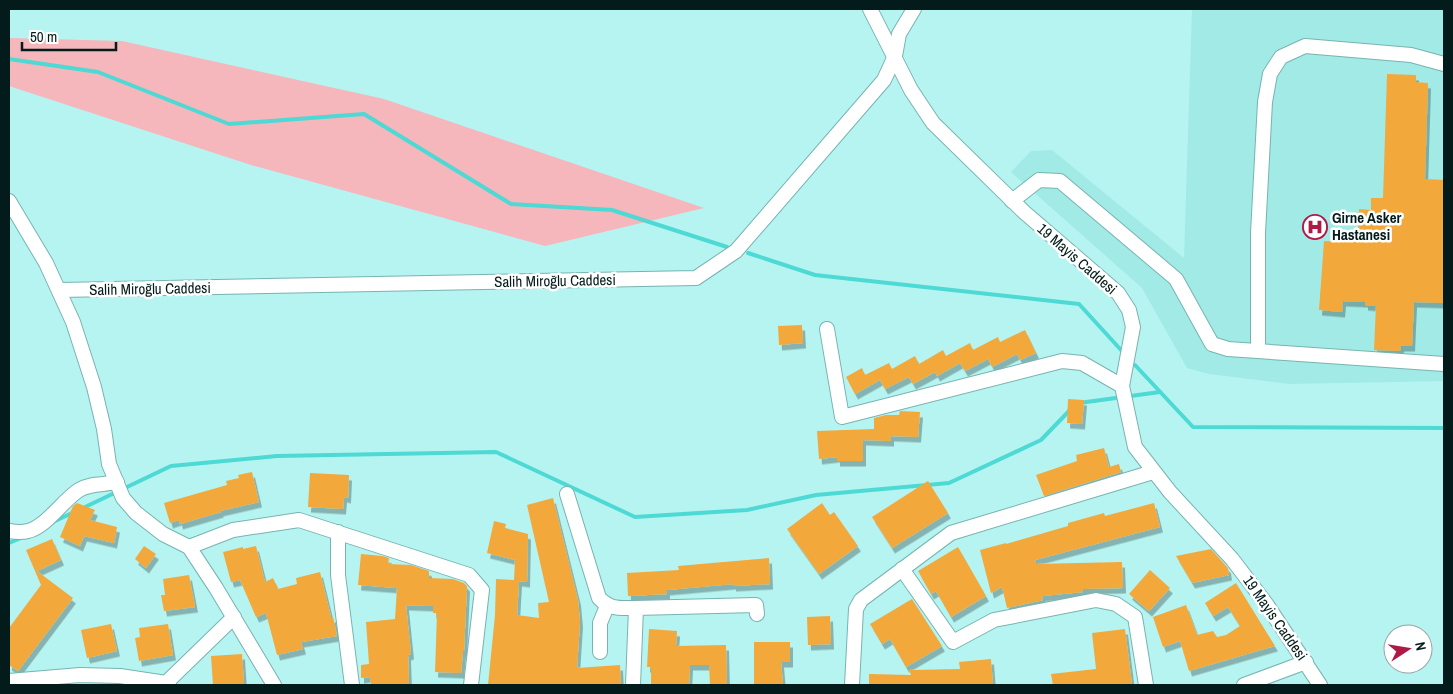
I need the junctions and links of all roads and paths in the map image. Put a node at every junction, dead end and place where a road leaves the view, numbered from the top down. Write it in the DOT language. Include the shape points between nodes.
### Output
graph roads {
  1 [pos="870,9"];
  2 [pos="914,9"];
  3 [pos="895,56"];
  4 [pos="1444,64"];
  5 [pos="1012,200"];
  6 [pos="9,201"];
  7 [pos="60,290"];
  8 [pos="827,329"];
  9 [pos="1258,352"];
  10 [pos="1444,364"];
  11 [pos="1122,386"];
  12 [pos="1153,472"];
  13 [pos="117,482"];
  14 [pos="567,494"];
  15 [pos="9,530"];
  16 [pos="338,532"];
  17 [pos="189,547"];
  18 [pos="902,569"];
  19 [pos="607,606"];
  20 [pos="636,608"];
  21 [pos="757,614"];
  22 [pos="234,617"];
  23 [pos="600,652"];
  24 [pos="1306,662"];
  25 [pos="9,681"];
  26 [pos="167,684"];
  27 [pos="274,685"];
  28 [pos="352,685"];
  29 [pos="471,685"];
  30 [pos="633,685"];
  31 [pos="852,685"];
  32 [pos="1146,685"];
  33 [pos="1244,685"];
  34 [pos="1320,685"];
  1 -- 3 [label="street"];
  2 -- 3 [label="street, Salih Miroğlu Caddesi" via="899,34"];
  3 -- 5 [label="street, 19 Mayis Caddesi" via="911,90 933,123"];
  3 -- 7 [label="street, Salih Miroğlu Caddesi" via="884,80 736,251 696,278"];
  4 -- 9 [label="street" via="1411,55 1305,46 1281,57 1270,74 1265,102 1258,233"];
  5 -- 9 [label="street" via="1039,180 1060,181 1176,279 1212,344 1228,350"];
  5 -- 11 [label="street, 19 Mayis Caddesi" via="1118,293 1130,310 1133,328"];
  6 -- 7 [label="street"];
  7 -- 13 [label="street" via="94,387 109,464"];
  8 -- 11 [label="street" via="842,417 1062,361 1082,363"];
  9 -- 10 [label="street"];
  11 -- 12 [label="street, 19 Mayis Caddesi" via="1135,447"];
  12 -- 18 [label="street" via="951,533"];
  12 -- 24 [label="street, 19 Mayis Caddesi" via="1232,558"];
  13 -- 15 [label="street" via="79,490 30,531"];
  13 -- 17 [label="street" via="123,498 136,513 163,534"];
  14 -- 19 [label="street" via="599,598"];
  16 -- 17 [label="street" via="299,520 233,530"];
  16 -- 28 [label="street" via="338,575"];
  16 -- 29 [label="street" via="470,575 482,590"];
  17 -- 22 [label="street"];
  18 -- 31 [label="street" via="861,600 856,609"];
  18 -- 32 [label="street" via="953,642 994,620 1096,600 1116,604 1135,617"];
  19 -- 20 [label="street"];
  19 -- 23 [label="street" via="600,623"];
  20 -- 21 [label="street" via="756,605"];
  20 -- 30 [label="street"];
  22 -- 26 [label="street"];
  22 -- 27 [label="street"];
  24 -- 33 [label="street"];
  24 -- 34 [label="street, 19 Mayis Caddesi"];
  25 -- 26 [label="street" via="90,675"];
}
